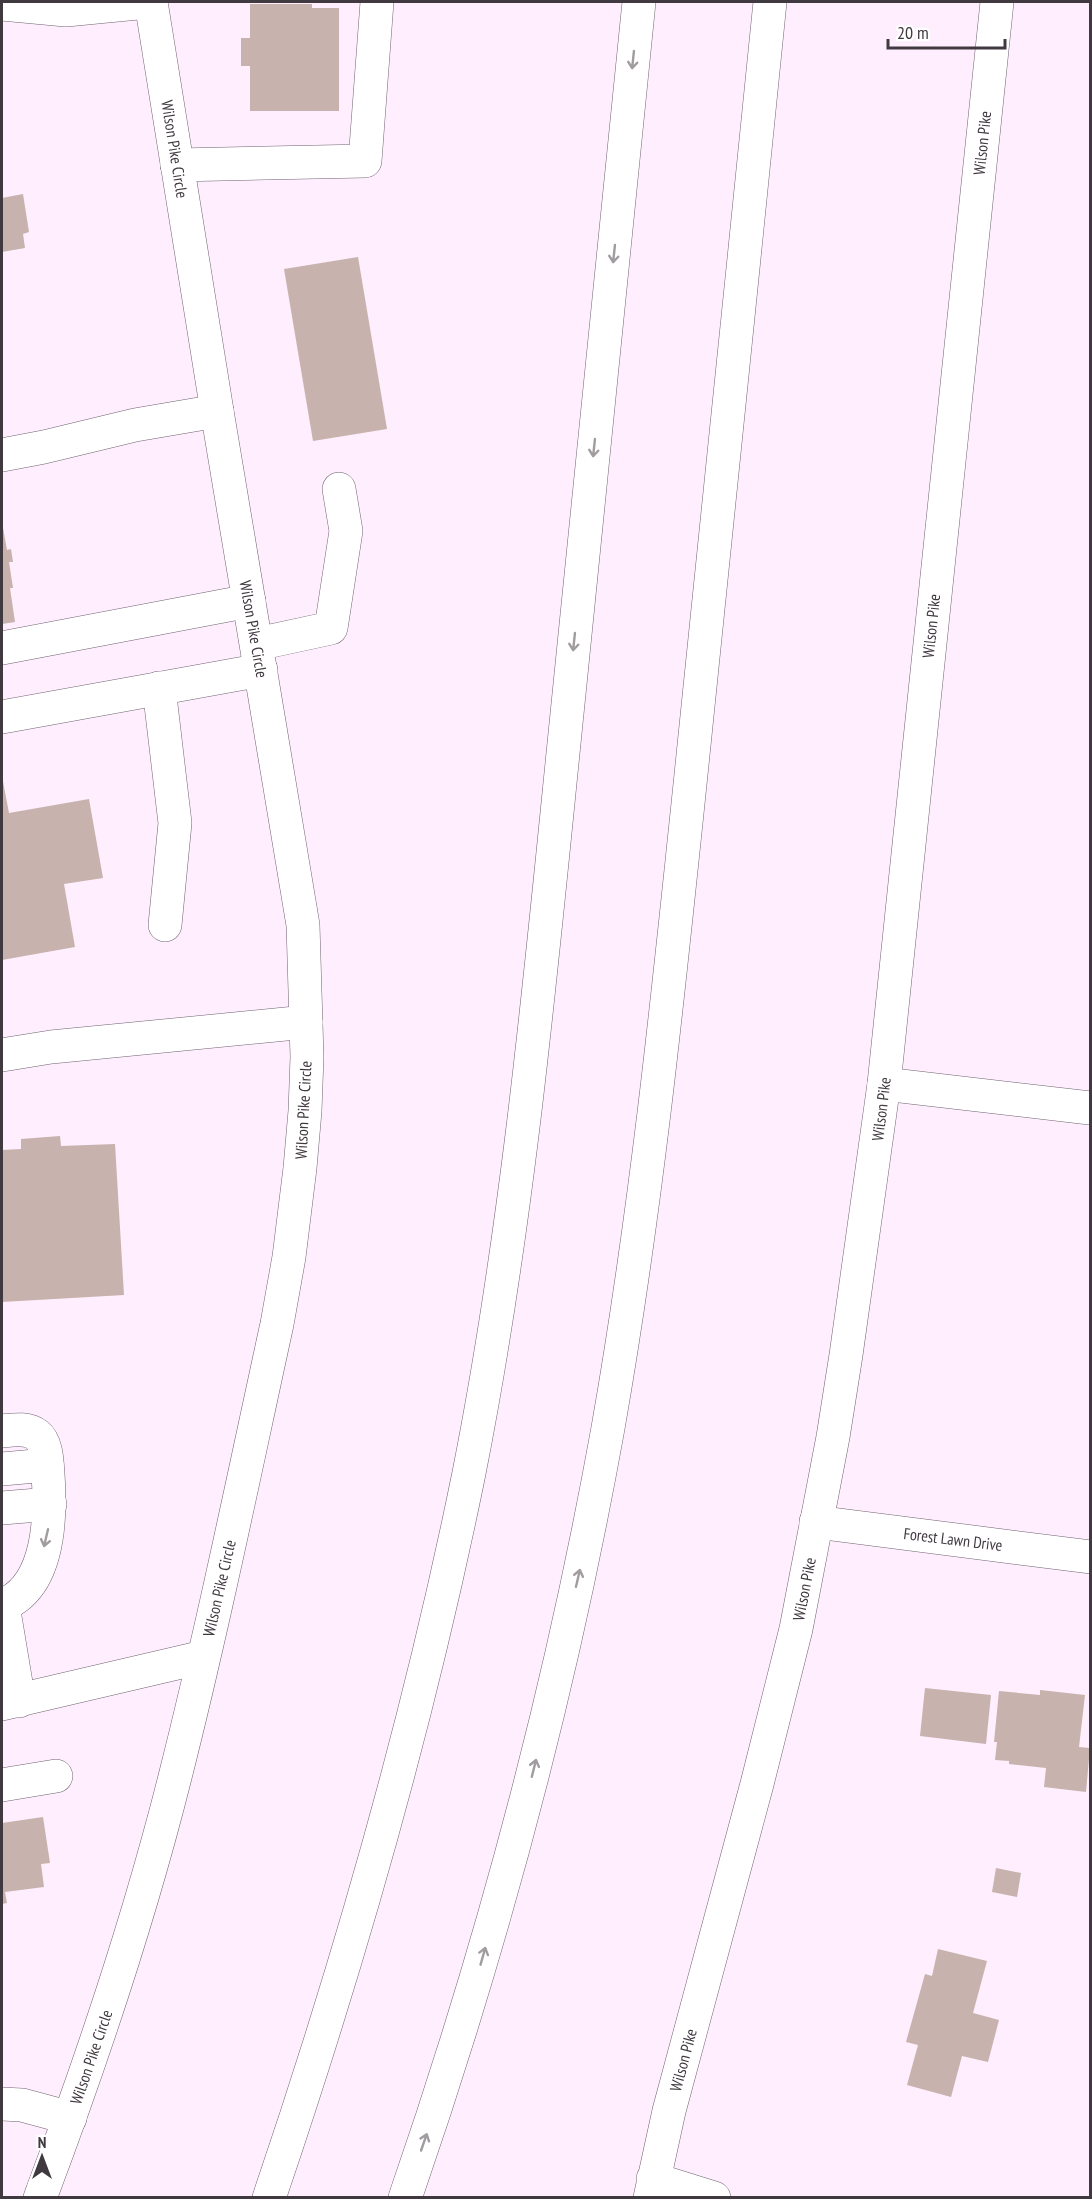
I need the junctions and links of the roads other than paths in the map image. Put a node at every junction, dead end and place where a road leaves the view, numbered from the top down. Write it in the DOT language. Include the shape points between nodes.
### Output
graph roads {
  1 [pos="149,2"];
  2 [pos="376,2"];
  3 [pos="639,2"];
  4 [pos="770,2"];
  5 [pos="997,2"];
  6 [pos="2,4"];
  7 [pos="177,165"];
  8 [pos="217,411"];
  9 [pos="2,455"];
  10 [pos="339,489"];
  11 [pos="249,601"];
  12 [pos="2,648"];
  13 [pos="259,657"];
  14 [pos="159,688"];
  15 [pos="2,717"];
  16 [pos="165,925"];
  17 [pos="306,1022"];
  18 [pos="2,1055"];
  19 [pos="884,1084"];
  20 [pos="1090,1108"];
  21 [pos="2,1431"];
  22 [pos="47,1465"];
  23 [pos="2,1469"];
  24 [pos="50,1504"];
  25 [pos="2,1508"];
  26 [pos="816,1522"];
  27 [pos="1090,1557"];
  28 [pos="2,1605"];
  29 [pos="203,1657"];
  30 [pos="10,1702"];
  31 [pos="56,1776"];
  32 [pos="2,1785"];
  33 [pos="2,2104"];
  34 [pos="70,2118"];
  35 [pos="652,2188"];
  36 [pos="40,2198"];
  37 [pos="269,2198"];
  38 [pos="405,2198"];
  39 [pos="714,2198"];
  1 -- 6 [label="main road" via="66,10"];
  1 -- 7 [label="main road, Wilson Pike Circle"];
  2 -- 7 [label="main road" via="365,161"];
  3 -- 37 [label="main road, one-way" via="535,1027 488,1363 469,1470 395,1794 357,1929"];
  38 -- 4 [label="main road, one-way" via="478,1974 515,1841 563,1647 608,1428 641,1220 666,1013"];
  5 -- 19 [label="main road, Wilson Pike"];
  7 -- 8 [label="main road, Wilson Pike Circle"];
  8 -- 9 [label="main road"];
  8 -- 11 [label="main road, Wilson Pike Circle"];
  10 -- 13 [label="main road" via="346,531 331,628"];
  11 -- 12 [label="main road"];
  11 -- 13 [label="main road, Wilson Pike Circle"];
  13 -- 14 [label="main road"];
  13 -- 17 [label="main road, Wilson Pike Circle" via="303,925"];
  14 -- 15 [label="main road"];
  14 -- 16 [label="main road" via="175,823"];
  17 -- 18 [label="main road"];
  17 -- 29 [label="main road, Wilson Pike Circle" via="305,1112 289,1257"];
  19 -- 20 [label="main road"];
  19 -- 26 [label="main road, Wilson Pike" via="846,1355"];
  21 -- 22 [label="main road" via="23,1429 40,1437"];
  22 -- 23 [label="main road"];
  22 -- 24 [label="main road"];
  24 -- 25 [label="main road"];
  24 -- 28 [label="main road, one-way" via="40,1560 21,1595"];
  26 -- 27 [label="main road, Forest Lawn Drive"];
  26 -- 35 [label="main road, Wilson Pike" via="796,1629"];
  28 -- 30 [label="main road"];
  29 -- 30 [label="main road"];
  29 -- 34 [label="main road, Wilson Pike Circle" via="175,1778 121,1967"];
  31 -- 32 [label="main road"];
  33 -- 34 [label="main road" via="22,2105"];
  34 -- 36 [label="main road, Wilson Pike Circle"];
  35 -- 39 [label="main road"];
}
